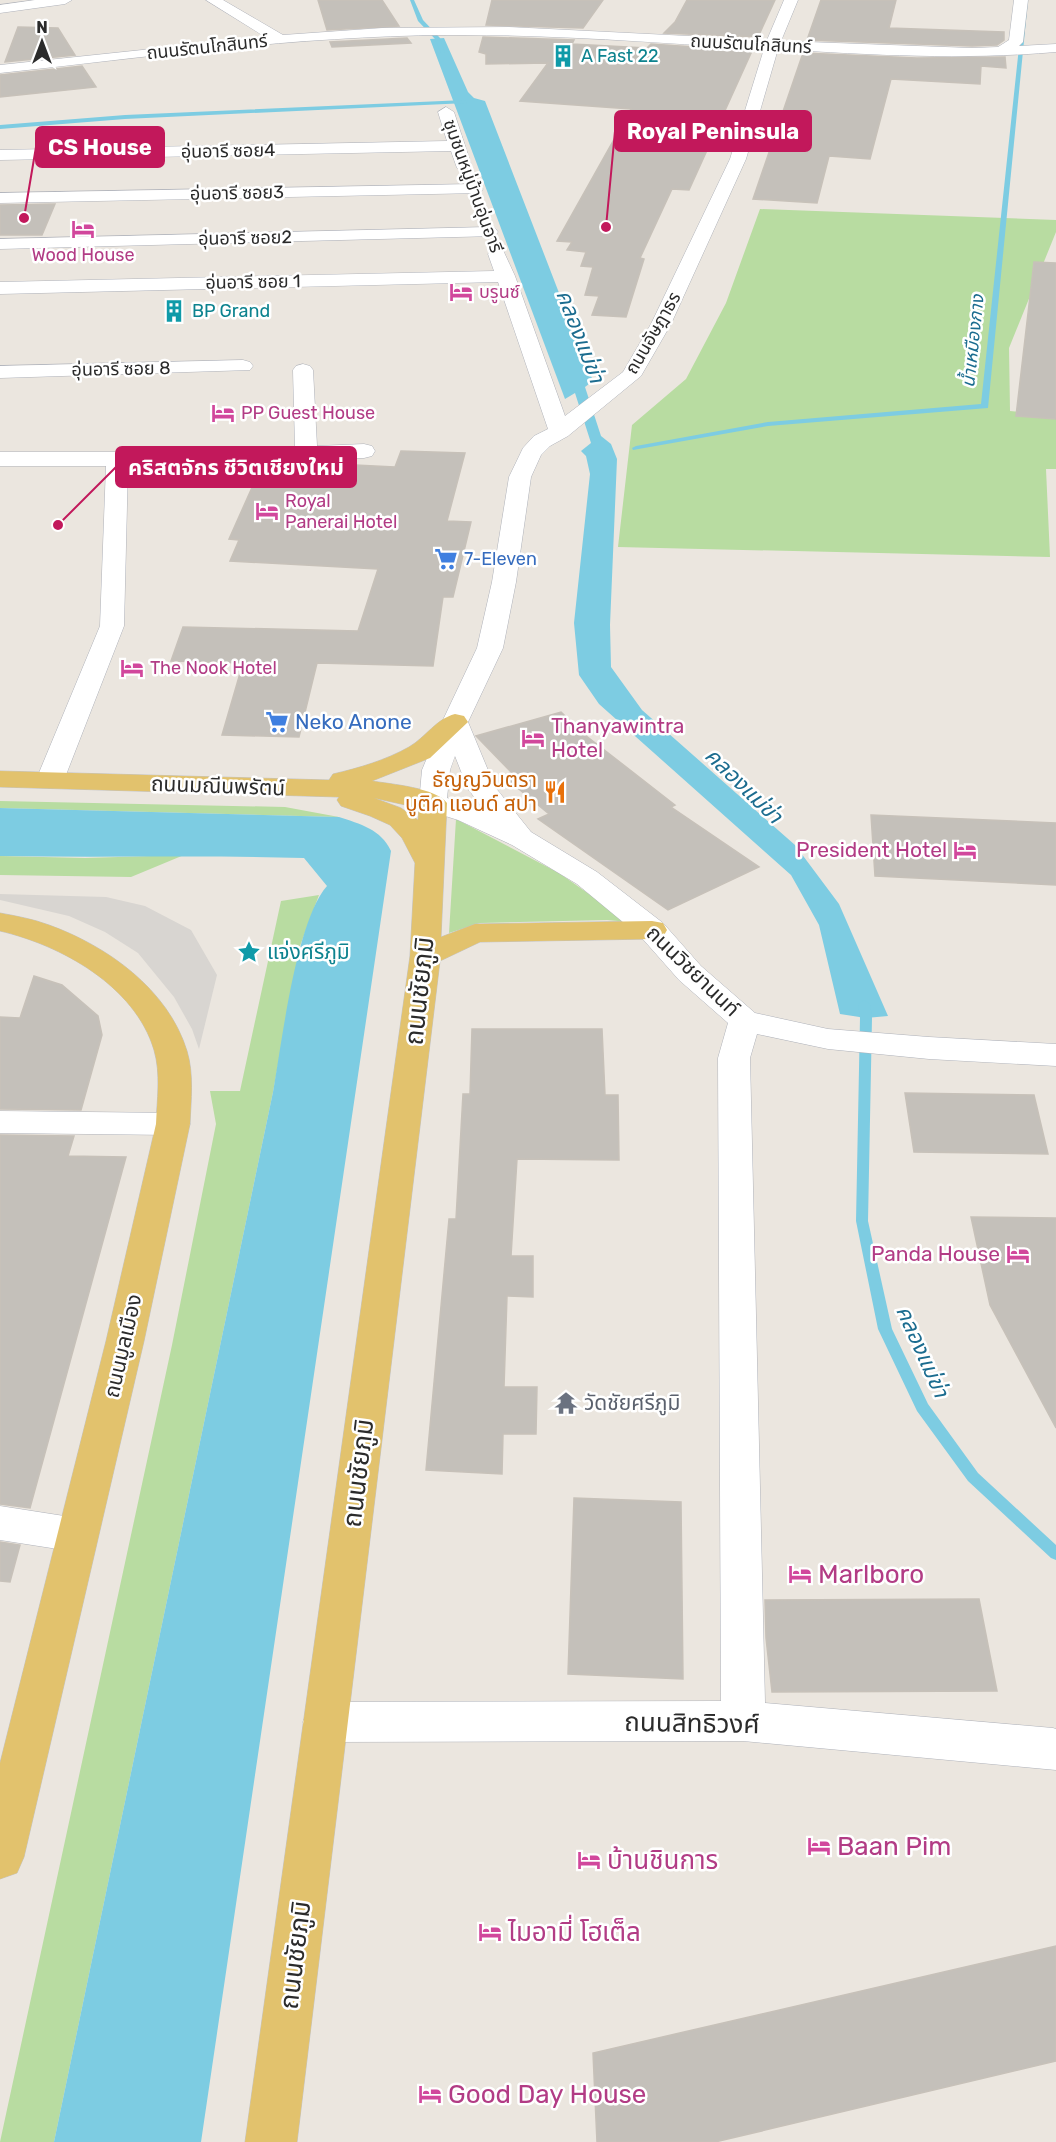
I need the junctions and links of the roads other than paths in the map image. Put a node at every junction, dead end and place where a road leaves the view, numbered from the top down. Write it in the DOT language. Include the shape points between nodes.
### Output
graph roads {
  1 [pos="65,0"];
  2 [pos="213,0"];
  3 [pos="791,0"];
  4 [pos="1021,0"];
  5 [pos="0,9"];
  6 [pos="793,26"];
  7 [pos="670,39"];
  8 [pos="281,40"];
  9 [pos="772,45"];
  10 [pos="1056,48"];
  11 [pos="898,51"];
  12 [pos="1007,52"];
  13 [pos="0,69"];
  14 [pos="446,112"];
  15 [pos="456,146"];
  16 [pos="0,155"];
  17 [pos="474,189"];
  18 [pos="0,198"];
  19 [pos="489,232"];
  20 [pos="0,243"];
  21 [pos="506,276"];
  22 [pos="0,288"];
  23 [pos="243,366"];
  24 [pos="303,370"];
  25 [pos="0,372"];
  26 [pos="568,425"];
  27 [pos="364,451"];
  28 [pos="306,453"];
  29 [pos="0,459"];
  30 [pos="117,459"];
  31 [pos="455,722"];
  32 [pos="0,779"];
  33 [pos="50,780"];
  34 [pos="291,788"];
  35 [pos="433,803"];
  36 [pos="522,839"];
  37 [pos="429,862"];
  38 [pos="0,922"];
  39 [pos="652,930"];
  40 [pos="425,956"];
  41 [pos="745,1021"];
  42 [pos="1056,1055"];
  43 [pos="0,1122"];
  44 [pos="173,1124"];
  45 [pos="0,1522"];
  46 [pos="77,1535"];
  47 [pos="743,1721"];
  48 [pos="325,1722"];
  49 [pos="1056,1750"];
  50 [pos="0,1857"];
  51 [pos="271,2142"];
  1 -- 5 [label="street"];
  2 -- 8 [label="street"];
  3 -- 6 [label="street, ถนนอัษฎาธร"];
  4 -- 12 [label="street" via="1016,42"];
  6 -- 7 [label="street"];
  6 -- 9 [label="street, ถนนอัษฎาธร"];
  6 -- 11 [label="street" via="833,42"];
  7 -- 8 [label="street, ถนนรัตนโกสินทร์" via="414,31"];
  7 -- 9 [label="street, ถนนรัตนโกสินทร์"];
  8 -- 13 [label="street, ถนนรัตนโกสินทร์"];
  9 -- 11 [label="street, ถนนรัตนโกสินทร์"];
  9 -- 26 [label="street, ถนนอัษฎาธร" via="738,159 662,324 631,376"];
  10 -- 12 [label="street, ถนนรัตนโกสินทร์"];
  11 -- 12 [label="street, ถนนรัตนโกสินทร์"];
  14 -- 15 [label="street, ชุมชนหมู่บ้านอุ่นอารี"];
  15 -- 16 [label="street, อุ่นอารี ซอย4"];
  15 -- 17 [label="street, ชุมชนหมู่บ้านอุ่นอารี"];
  17 -- 18 [label="street, อุ่นอารี ซอย3"];
  17 -- 19 [label="street, ชุมชนหมู่บ้านอุ่นอารี"];
  19 -- 20 [label="street, อุ่นอารี ซอย2"];
  19 -- 21 [label="street, ชุมชนหมู่บ้านอุ่นอารี"];
  21 -- 22 [label="street, อุ่นอารี ซอย 1"];
  21 -- 26 [label="street, ชุมชนหมู่บ้านอุ่นอารี"];
  23 -- 25 [label="street, อุ่นอารี ซอย 8"];
  24 -- 28 [label="street"];
  26 -- 31 [label="street, ถนนอัษฎาธร" via="542,441 531,453 520,477 490,648"];
  27 -- 28 [label="street"];
  28 -- 30 [label="street"];
  29 -- 30 [label="street"];
  30 -- 33 [label="street" via="112,626"];
  31 -- 34 [label="main road" via="420,752 385,767 339,781"];
  31 -- 35 [label="street, ถนนอัษฎาธร" via="436,770"];
  31 -- 36 [label="street" via="482,789"];
  32 -- 33 [label="main road, ถนนมณีนพรัตน์"];
  33 -- 34 [label="main road, ถนนมณีนพรัตน์"];
  34 -- 35 [label="main road, ถนนมณีนพรัตน์" via="369,789"];
  34 -- 37 [label="main road" via="385,811 406,823"];
  35 -- 36 [label="street, ถนนวิชยานนท์"];
  35 -- 37 [label="main road, ถนนชัยภูมิ"];
  36 -- 39 [label="street, ถนนวิชยานนท์" via="587,878"];
  37 -- 40 [label="main road, ถนนชัยภูมิ"];
  38 -- 44 [label="main road, ถนนมูลเมือง" via="38,931 71,945 101,963 134,993 157,1020 171,1051"];
  39 -- 40 [label="main road" via="476,933"];
  39 -- 41 [label="street, ถนนวิชยานนท์" via="690,973"];
  40 -- 48 [label="main road, ถนนชัยภูมิ"];
  41 -- 42 [label="street, ถนนวิชยานนท์" via="828,1040"];
  41 -- 47 [label="street" via="734,1058"];
  43 -- 44 [label="street"];
  44 -- 46 [label="main road, ถนนมูลเมือง"];
  45 -- 46 [label="street"];
  46 -- 50 [label="main road, ถนนมูลเมือง"];
  47 -- 48 [label="street, ถนนสิทธิวงศ์"];
  47 -- 49 [label="street, ถนนสิทธิวงศ์"];
  48 -- 51 [label="main road, ถนนชัยภูมิ"];
}
